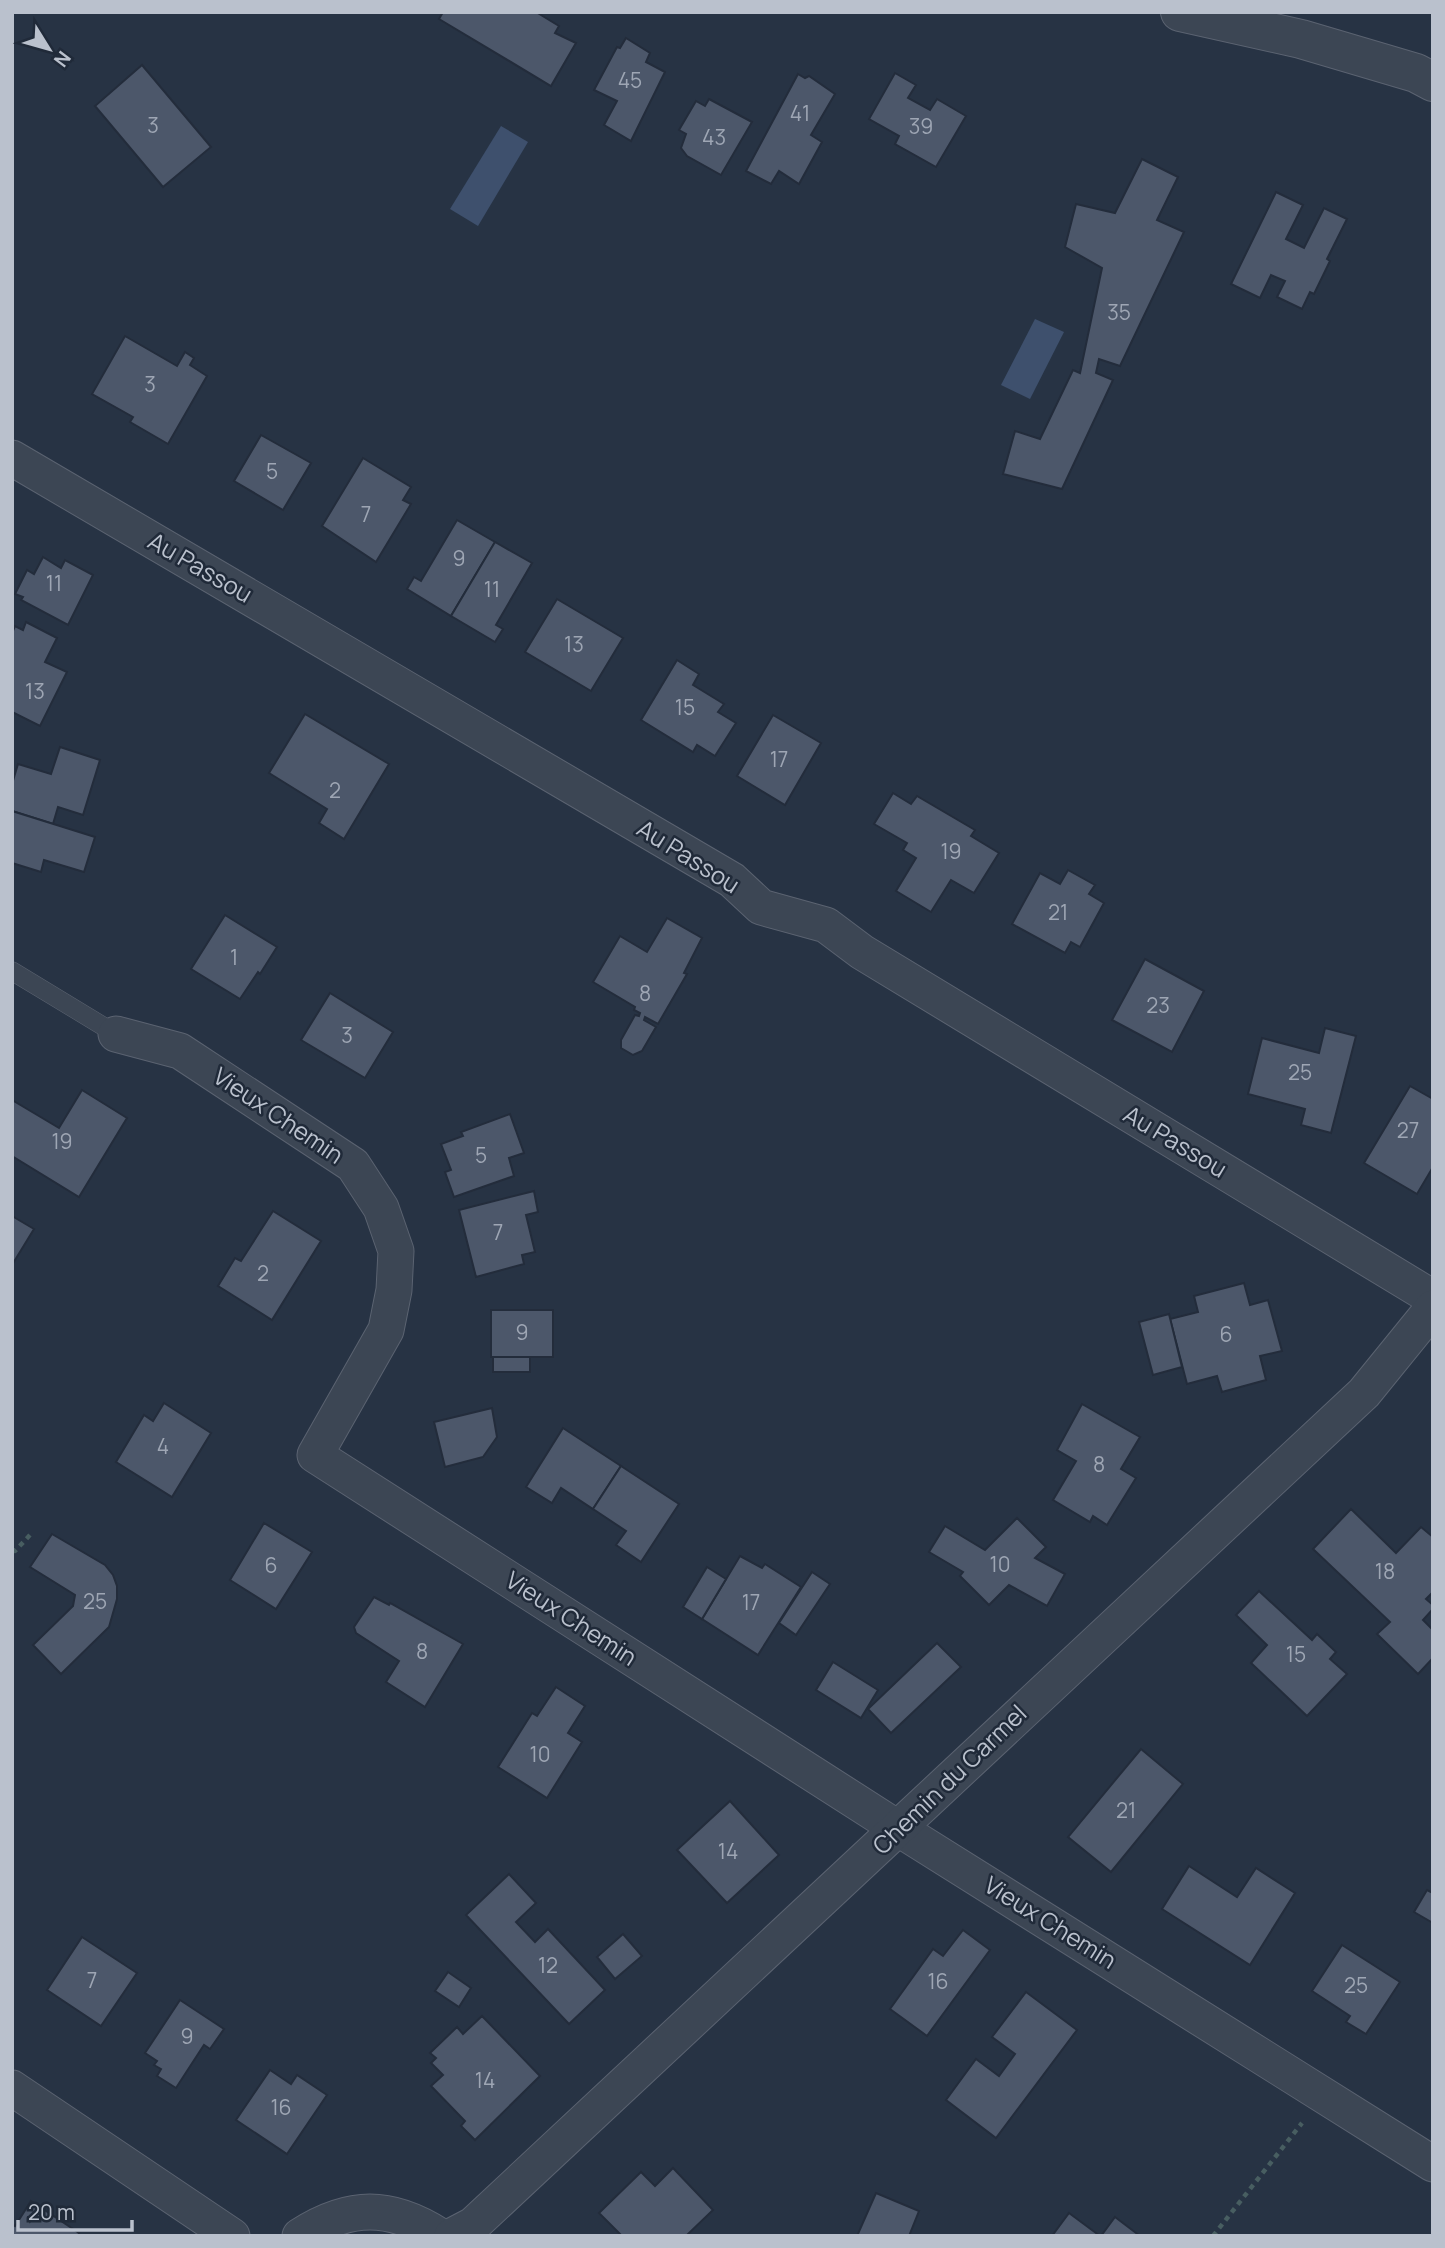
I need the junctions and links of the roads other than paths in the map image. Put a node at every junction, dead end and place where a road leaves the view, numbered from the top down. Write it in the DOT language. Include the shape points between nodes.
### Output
graph roads {
  1 [pos="1180,12"];
  2 [pos="1433,82"];
  3 [pos="12,458"];
  4 [pos="12,971"];
  5 [pos="116,1034"];
  6 [pos="1433,1298"];
  7 [pos="1433,1308"];
  8 [pos="899,1829"];
  9 [pos="12,2088"];
  10 [pos="1433,2164"];
  11 [pos="232,2236"];
  12 [pos="300,2236"];
  13 [pos="440,2236"];
  14 [pos="452,2236"];
  1 -- 2 [label="street" via="1301,39"];
  3 -- 6 [label="street, Au Passou" via="732,880 761,907 826,925 874,959"];
  4 -- 5 [label="lane, Vieux Chemin"];
  5 -- 8 [label="street, Vieux Chemin" via="180,1051 353,1165 381,1208 396,1251 386,1330 315,1455"];
  7 -- 8 [label="street, Chemin du Carmel" via="1364,1393"];
  8 -- 10 [label="street, Vieux Chemin"];
  8 -- 14 [label="street, Chemin du Carmel" via="473,2225"];
  9 -- 11 [label="street"];
  12 -- 13 [label="street" via="323,2221 354,2212 386,2212 417,2221"];
}
